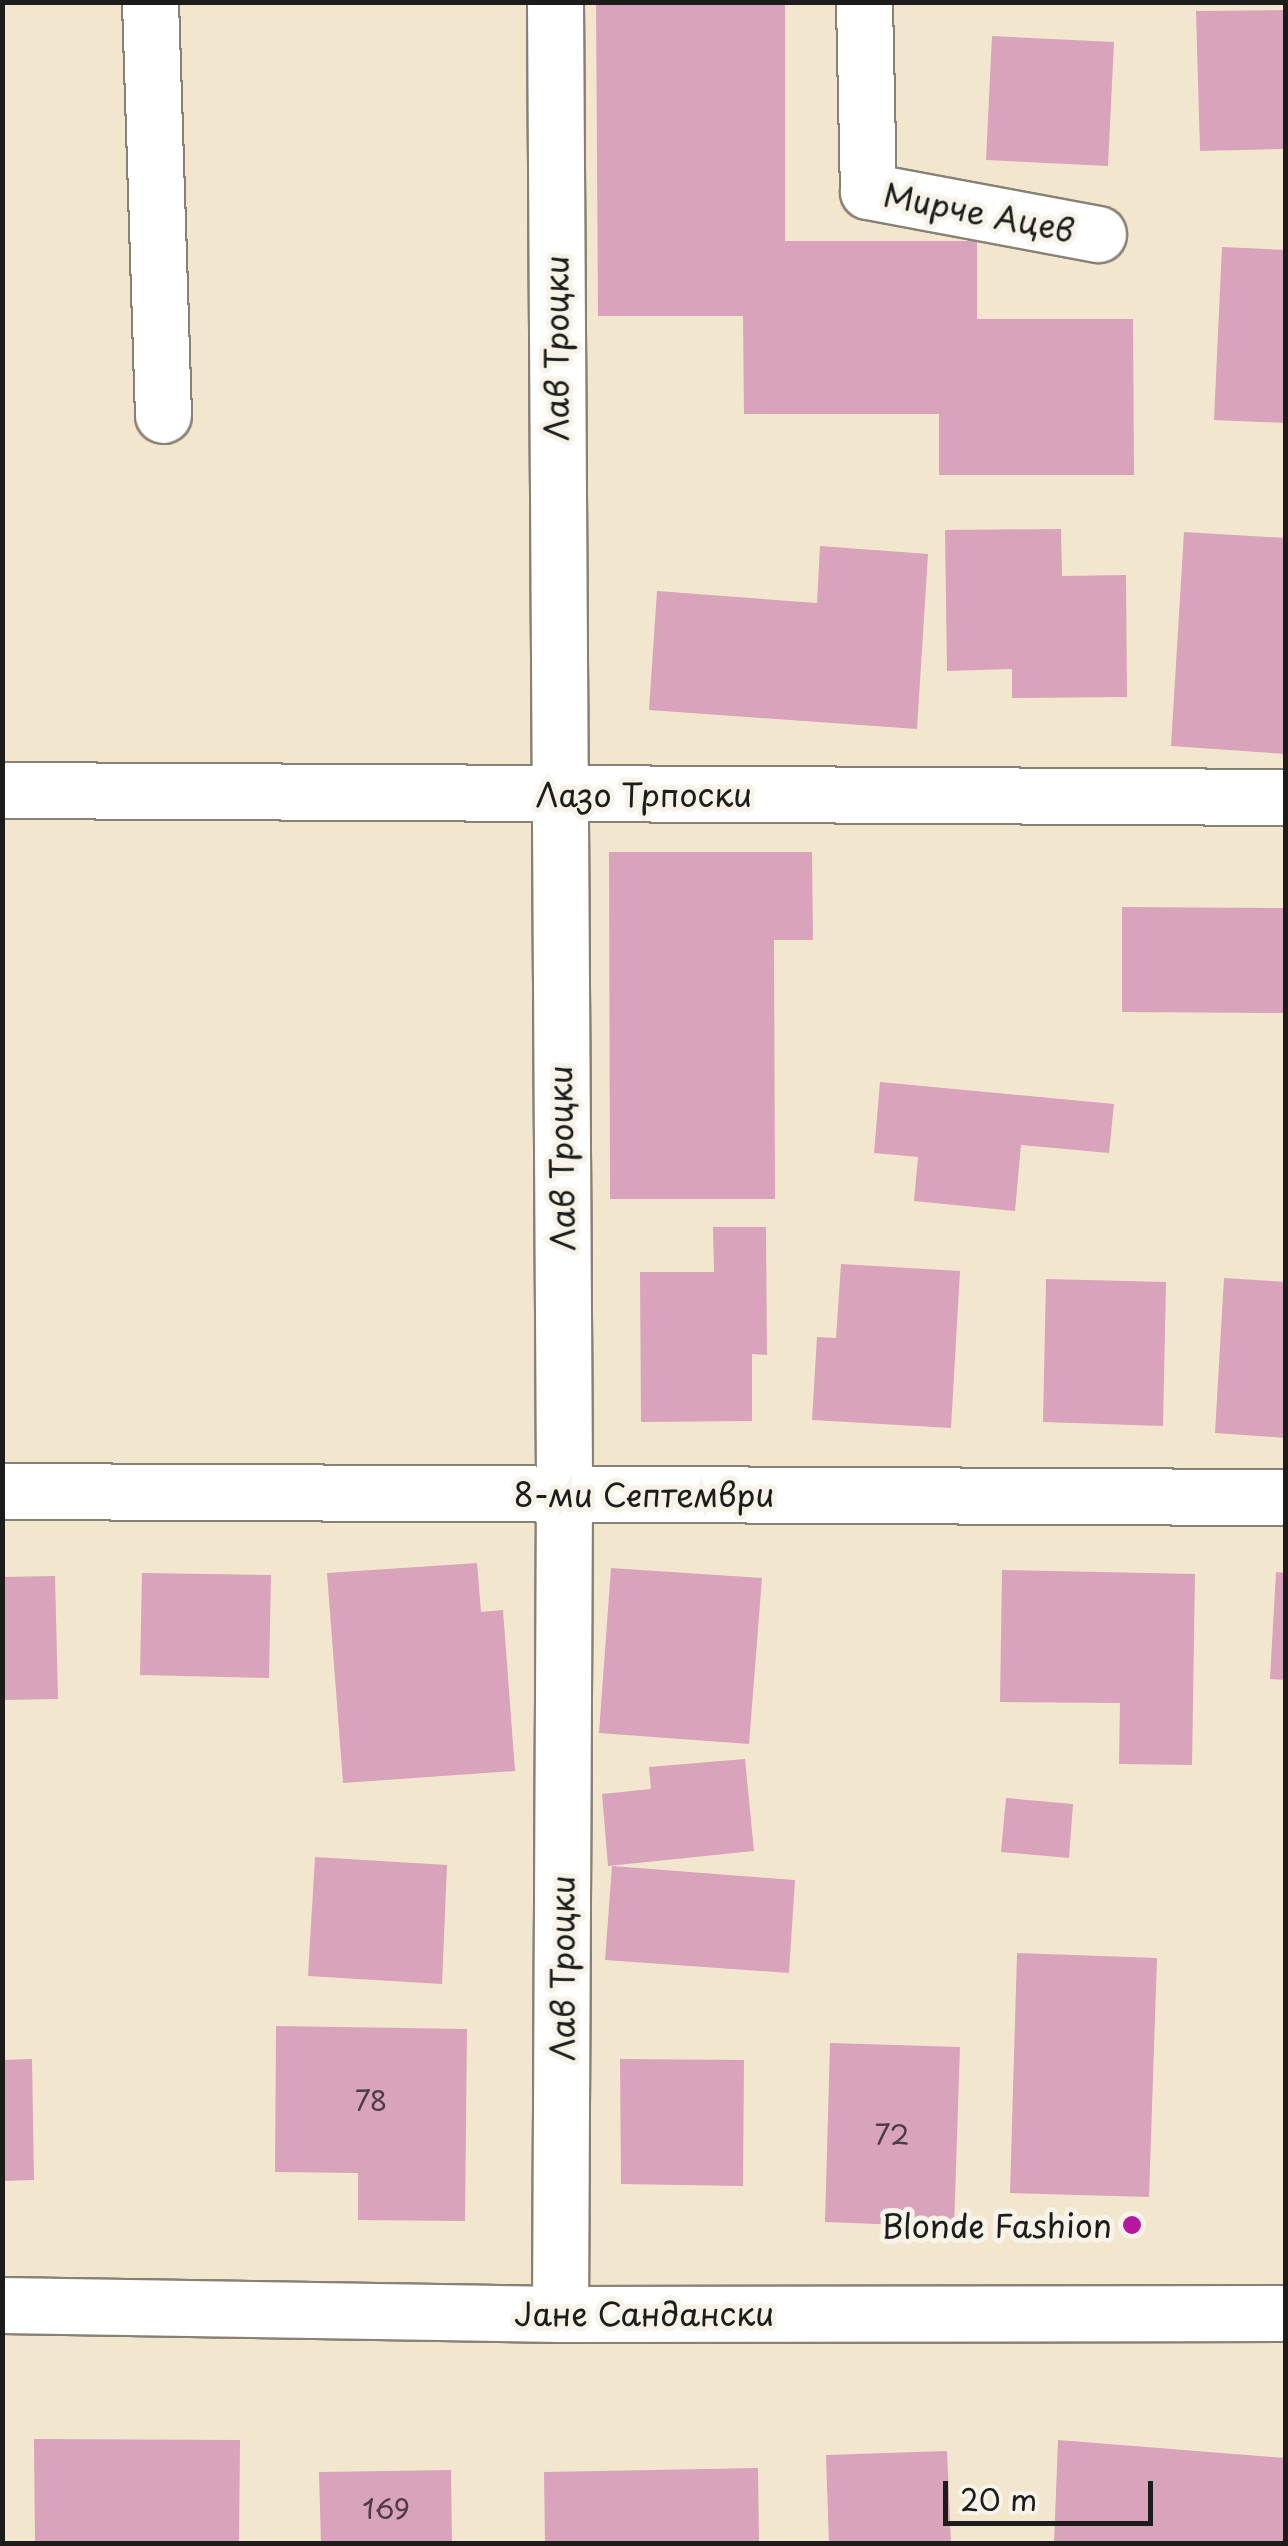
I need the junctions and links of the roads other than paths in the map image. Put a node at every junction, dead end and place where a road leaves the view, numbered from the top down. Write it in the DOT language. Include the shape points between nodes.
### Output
graph roads {
  1 [pos="150,2"];
  2 [pos="555,2"];
  3 [pos="864,2"];
  4 [pos="1098,234"];
  5 [pos="163,415"];
  6 [pos="2,790"];
  7 [pos="557,793"];
  8 [pos="1286,797"];
  9 [pos="2,1490"];
  10 [pos="564,1494"];
  11 [pos="1286,1497"];
  12 [pos="2,2305"];
  13 [pos="1286,2312"];
  14 [pos="560,2314"];
  1 -- 5 [label="street"];
  2 -- 7 [label="street, Лав Троцки"];
  3 -- 4 [label="street, Мирче Ацев" via="868,191"];
  6 -- 7 [label="street, Лазо Трпоски"];
  7 -- 8 [label="street, Лазо Трпоски"];
  7 -- 10 [label="street, Лав Троцки"];
  9 -- 10 [label="street, 8-ми Септември"];
  10 -- 11 [label="street, 8-ми Септември"];
  10 -- 14 [label="street, Лав Троцки"];
  12 -- 14 [label="street, Јане Сандански"];
  13 -- 14 [label="street, Јане Сандански"];
}
